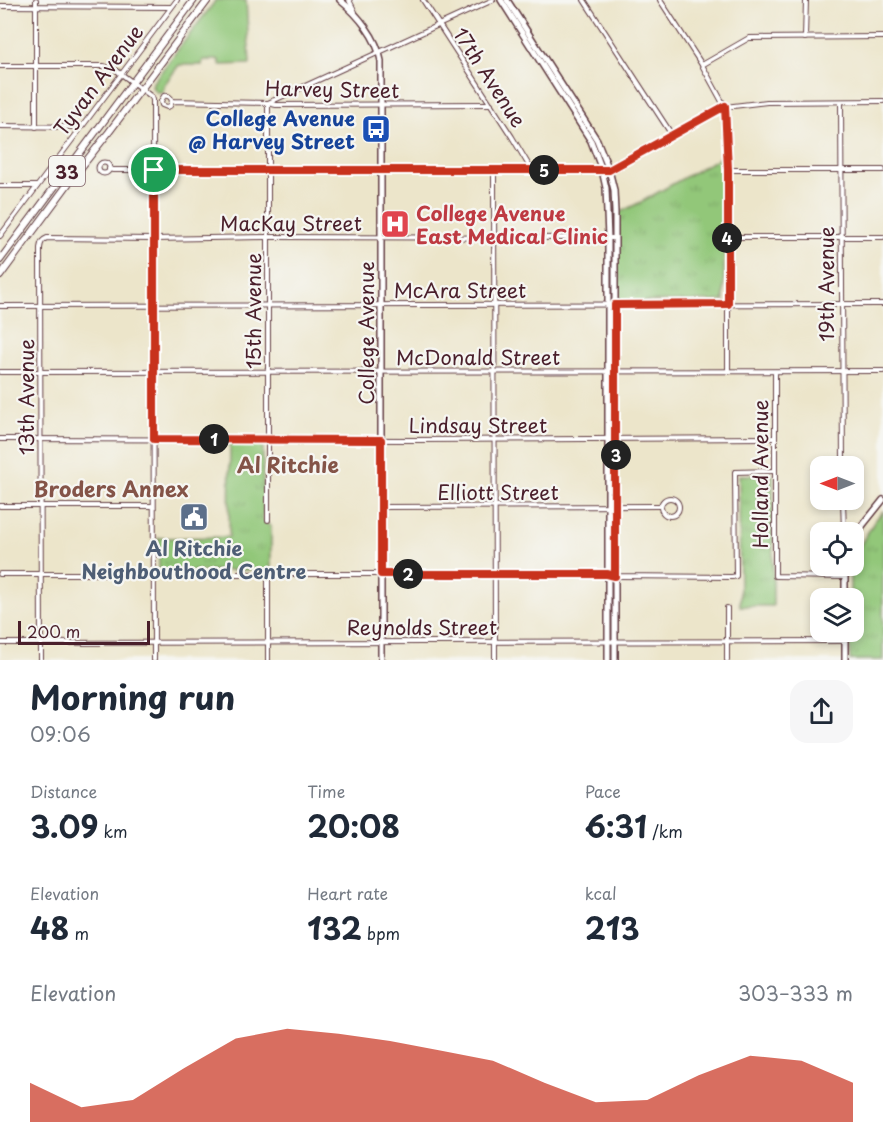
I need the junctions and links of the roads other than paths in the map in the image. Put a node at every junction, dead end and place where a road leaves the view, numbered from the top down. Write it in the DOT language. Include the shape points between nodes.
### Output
graph roads {
  1 [pos="36,0"];
  2 [pos="177,0"];
  3 [pos="194,0"];
  4 [pos="208,0"];
  5 [pos="340,0"];
  6 [pos="349,0"];
  7 [pos="423,0"];
  8 [pos="493,0"];
  9 [pos="501,0"];
  10 [pos="507,0"];
  11 [pos="584,0"];
  12 [pos="662,0"];
  13 [pos="806,0"];
  14 [pos="0,6"];
  15 [pos="36,6"];
  16 [pos="172,7"];
  17 [pos="355,13"];
  18 [pos="438,25"];
  19 [pos="806,38"];
  20 [pos="883,38"];
  21 [pos="380,52"];
  22 [pos="702,65"];
  23 [pos="0,66"];
  24 [pos="36,66"];
  25 [pos="121,74"];
  26 [pos="133,83"];
  27 [pos="141,89"];
  28 [pos="172,101"];
  29 [pos="883,101"];
  30 [pos="841,102"];
  31 [pos="268,103"];
  32 [pos="491,104"];
  33 [pos="382,105"];
  34 [pos="725,106"];
  35 [pos="0,126"];
  36 [pos="36,127"];
  37 [pos="81,127"];
  38 [pos="672,136"];
  39 [pos="110,169"];
  40 [pos="154,170"];
  41 [pos="267,170"];
  42 [pos="382,170"];
  43 [pos="494,170"];
  44 [pos="532,170"];
  45 [pos="602,170"];
  46 [pos="609,170"];
  47 [pos="728,170"];
  48 [pos="841,170"];
  49 [pos="883,170"];
  50 [pos="0,186"];
  51 [pos="38,186"];
  52 [pos="0,236"];
  53 [pos="268,237"];
  54 [pos="494,237"];
  55 [pos="727,237"];
  56 [pos="841,237"];
  57 [pos="883,237"];
  58 [pos="381,238"];
  59 [pos="608,238"];
  60 [pos="615,238"];
  61 [pos="154,239"];
  62 [pos="41,243"];
  63 [pos="0,260"];
  64 [pos="0,276"];
  65 [pos="154,304"];
  66 [pos="268,304"];
  67 [pos="381,304"];
  68 [pos="494,304"];
  69 [pos="728,304"];
  70 [pos="841,304"];
  71 [pos="883,304"];
  72 [pos="41,305"];
  73 [pos="607,305"];
  74 [pos="615,305"];
  75 [pos="0,306"];
  76 [pos="842,371"];
  77 [pos="883,371"];
  78 [pos="0,372"];
  79 [pos="40,372"];
  80 [pos="153,372"];
  81 [pos="268,372"];
  82 [pos="381,372"];
  83 [pos="494,372"];
  84 [pos="607,372"];
  85 [pos="616,372"];
  86 [pos="728,372"];
  87 [pos="775,372"];
  88 [pos="608,438"];
  89 [pos="616,438"];
  90 [pos="775,438"];
  91 [pos="0,439"];
  92 [pos="40,439"];
  93 [pos="154,439"];
  94 [pos="268,439"];
  95 [pos="381,440"];
  96 [pos="494,440"];
  97 [pos="843,456"];
  98 [pos="775,471"];
  99 [pos="883,500"];
  100 [pos="0,506"];
  101 [pos="40,506"];
  102 [pos="153,506"];
  103 [pos="608,506"];
  104 [pos="615,506"];
  105 [pos="661,506"];
  106 [pos="381,507"];
  107 [pos="495,507"];
  108 [pos="268,520"];
  109 [pos="864,526"];
  110 [pos="0,574"];
  111 [pos="40,574"];
  112 [pos="154,574"];
  113 [pos="268,574"];
  114 [pos="381,574"];
  115 [pos="495,574"];
  116 [pos="607,574"];
  117 [pos="615,576"];
  118 [pos="844,577"];
  119 [pos="845,588"];
  120 [pos="727,608"];
  121 [pos="154,642"];
  122 [pos="268,642"];
  123 [pos="381,642"];
  124 [pos="495,642"];
  125 [pos="611,642"];
  126 [pos="727,642"];
  127 [pos="810,642"];
  128 [pos="845,642"];
  129 [pos="0,643"];
  130 [pos="41,643"];
  131 [pos="41,660"];
  132 [pos="154,660"];
  133 [pos="268,660"];
  134 [pos="381,660"];
  135 [pos="495,660"];
  136 [pos="608,660"];
  137 [pos="615,660"];
  138 [pos="727,660"];
  139 [pos="845,660"];
  1 -- 15 [label="street"];
  2 -- 16 [label="street, Tyvan Avenue"];
  3 -- 26 [label="main road, 33"];
  4 -- 27 [label="main road, 33"];
  5 -- 17 [label="street, College Avenue"];
  6 -- 17 [label="street, College Avenue"];
  7 -- 18 [label="street, 17th Avenue"];
  8 -- 18 [label="street"];
  9 -- 45 [label="street" via="591,141"];
  10 -- 46 [label="street" via="597,140"];
  11 -- 38 [label="street"];
  12 -- 22 [label="street"];
  13 -- 19 [label="street"];
  14 -- 15 [label="street"];
  15 -- 16 [label="street"];
  15 -- 24 [label="street"];
  16 -- 25 [label="street, Tyvan Avenue"];
  17 -- 21 [label="street, College Avenue"];
  18 -- 21 [label="street"];
  18 -- 32 [label="street, 17th Avenue"];
  19 -- 20 [label="street"];
  19 -- 22 [label="street" via="749,38"];
  21 -- 31 [label="street"];
  21 -- 33 [label="street, College Avenue"];
  22 -- 34 [label="street"];
  23 -- 24 [label="street"];
  24 -- 25 [label="street" via="104,66"];
  24 -- 36 [label="street"];
  25 -- 26 [label="street"];
  25 -- 37 [label="street, Tyvan Avenue"];
  26 -- 27 [label="street"];
  26 -- 63 [label="main road, 33"];
  27 -- 40 [label="street" via="153,99"];
  27 -- 64 [label="main road, 33"];
  28 -- 31 [label="street, Harvey Street"];
  29 -- 30 [label="street"];
  30 -- 34 [label="street"];
  30 -- 48 [label="street, 19th Avenue"];
  31 -- 33 [label="street, Harvey Street"];
  31 -- 41 [label="street, 15th Avenue"];
  32 -- 33 [label="street, Harvey Street"];
  32 -- 44 [label="street, 17th Avenue"];
  33 -- 42 [label="street, College Avenue"];
  34 -- 38 [label="street"];
  34 -- 47 [label="street"];
  35 -- 36 [label="street"];
  36 -- 37 [label="street"];
  37 -- 51 [label="street, Tyvan Avenue"];
  38 -- 46 [label="street"];
  39 -- 40 [label="street"];
  40 -- 41 [label="street"];
  40 -- 61 [label="street"];
  41 -- 42 [label="street"];
  41 -- 53 [label="street, 15th Avenue"];
  42 -- 43 [label="street"];
  42 -- 58 [label="street, College Avenue"];
  43 -- 44 [label="street"];
  43 -- 54 [label="street"];
  44 -- 45 [label="street"];
  45 -- 46 [label="street"];
  45 -- 59 [label="street"];
  46 -- 60 [label="street" via="614,190"];
  47 -- 48 [label="street"];
  47 -- 55 [label="street"];
  48 -- 49 [label="street"];
  48 -- 56 [label="street, 19th Avenue"];
  50 -- 51 [label="street"];
  51 -- 52 [label="street, Tyvan Avenue"];
  53 -- 58 [label="street, MacKay Street"];
  53 -- 61 [label="street, MacKay Street"];
  53 -- 66 [label="street, 15th Avenue"];
  54 -- 58 [label="street, MacKay Street"];
  54 -- 59 [label="street, MacKay Street"];
  54 -- 68 [label="street"];
  55 -- 56 [label="street"];
  55 -- 69 [label="street"];
  56 -- 57 [label="street"];
  56 -- 70 [label="street, 19th Avenue"];
  58 -- 67 [label="street, College Avenue"];
  59 -- 60 [label="street, MacKay Street"];
  59 -- 73 [label="street"];
  60 -- 74 [label="street"];
  61 -- 62 [label="street, MacKay Street" via="46,238"];
  61 -- 65 [label="street"];
  62 -- 72 [label="street, 13th Avenue"];
  65 -- 66 [label="street, McAra Street"];
  65 -- 72 [label="street, McAra Street"];
  65 -- 80 [label="street"];
  66 -- 67 [label="street, McAra Street"];
  66 -- 81 [label="street, 15th Avenue"];
  67 -- 68 [label="street, McAra Street"];
  67 -- 82 [label="street, College Avenue"];
  68 -- 73 [label="street, McAra Street"];
  68 -- 83 [label="street"];
  69 -- 70 [label="street, McAra Street"];
  69 -- 74 [label="street, McAra Street"];
  69 -- 86 [label="street"];
  70 -- 71 [label="street, McAra Street"];
  70 -- 76 [label="street, 19th Avenue"];
  72 -- 75 [label="street, McAra Street"];
  72 -- 79 [label="street, 13th Avenue"];
  73 -- 74 [label="street, McAra Street"];
  73 -- 84 [label="street"];
  74 -- 85 [label="street"];
  76 -- 77 [label="street, McDonald Street"];
  76 -- 87 [label="street, McDonald Street"];
  76 -- 97 [label="street, 19th Avenue"];
  78 -- 79 [label="street, McDonald Street"];
  79 -- 80 [label="street, McDonald Street"];
  79 -- 92 [label="street, 13th Avenue"];
  80 -- 81 [label="street, McDonald Street"];
  80 -- 93 [label="street"];
  81 -- 82 [label="street, McDonald Street"];
  81 -- 94 [label="street, 15th Avenue"];
  82 -- 83 [label="street, McDonald Street"];
  82 -- 95 [label="street, College Avenue"];
  83 -- 84 [label="street, McDonald Street"];
  83 -- 96 [label="street"];
  84 -- 85 [label="street, McDonald Street"];
  84 -- 88 [label="street"];
  85 -- 86 [label="street, McDonald Street"];
  85 -- 89 [label="street"];
  86 -- 87 [label="street, McDonald Street"];
  87 -- 90 [label="street, Holland Avenue"];
  88 -- 89 [label="street, Lindsay Street"];
  88 -- 96 [label="street, Lindsay Street"];
  88 -- 103 [label="street"];
  89 -- 90 [label="street, Lindsay Street"];
  89 -- 104 [label="street"];
  90 -- 98 [label="street, Holland Avenue"];
  91 -- 92 [label="street, Lindsay Street"];
  92 -- 93 [label="street, Lindsay Street"];
  92 -- 101 [label="street, 13th Avenue"];
  93 -- 94 [label="street, Lindsay Street"];
  93 -- 102 [label="street"];
  94 -- 95 [label="street, Lindsay Street"];
  94 -- 108 [label="street, 15th Avenue"];
  95 -- 96 [label="street, Lindsay Street"];
  95 -- 106 [label="street, College Avenue"];
  96 -- 107 [label="street"];
  98 -- 117 [label="street" via="735,472 736,576"];
  98 -- 118 [label="street, Holland Avenue" via="775,576"];
  99 -- 109 [label="street"];
  100 -- 101 [label="street"];
  101 -- 102 [label="street"];
  101 -- 111 [label="street, 13th Avenue"];
  102 -- 112 [label="street"];
  103 -- 104 [label="street, Elliott Street"];
  103 -- 107 [label="street, Elliott Street"];
  103 -- 116 [label="street"];
  104 -- 105 [label="street, Elliott Street"];
  104 -- 117 [label="street"];
  105 -- 105 [label="street" via="664,514 670,516 678,508 672,498"];
  106 -- 107 [label="street, Elliott Street"];
  106 -- 114 [label="street, College Avenue"];
  107 -- 115 [label="street"];
  110 -- 111 [label="street"];
  111 -- 112 [label="street"];
  111 -- 130 [label="street, 13th Avenue"];
  112 -- 113 [label="street"];
  112 -- 121 [label="street"];
  113 -- 114 [label="street"];
  113 -- 122 [label="street"];
  114 -- 115 [label="street"];
  114 -- 123 [label="street, College Avenue"];
  115 -- 116 [label="street"];
  115 -- 124 [label="street"];
  116 -- 117 [label="street"];
  116 -- 125 [label="street"];
  117 -- 125 [label="street"];
  118 -- 119 [label="street"];
  120 -- 126 [label="street"];
  121 -- 122 [label="street, Reynolds Street"];
  121 -- 130 [label="street, Reynolds Street"];
  121 -- 132 [label="street"];
  122 -- 123 [label="street, Reynolds Street"];
  122 -- 133 [label="street"];
  123 -- 124 [label="street, Reynolds Street"];
  123 -- 134 [label="street, College Avenue"];
  124 -- 125 [label="street, Reynolds Street"];
  124 -- 135 [label="street"];
  125 -- 126 [label="street, Reynolds Street"];
  125 -- 136 [label="street"];
  125 -- 137 [label="street"];
  126 -- 127 [label="street, Reynolds Street"];
  126 -- 138 [label="street"];
  128 -- 139 [label="street"];
  129 -- 130 [label="street, Reynolds Street"];
  130 -- 131 [label="street, 13th Avenue"];
}
